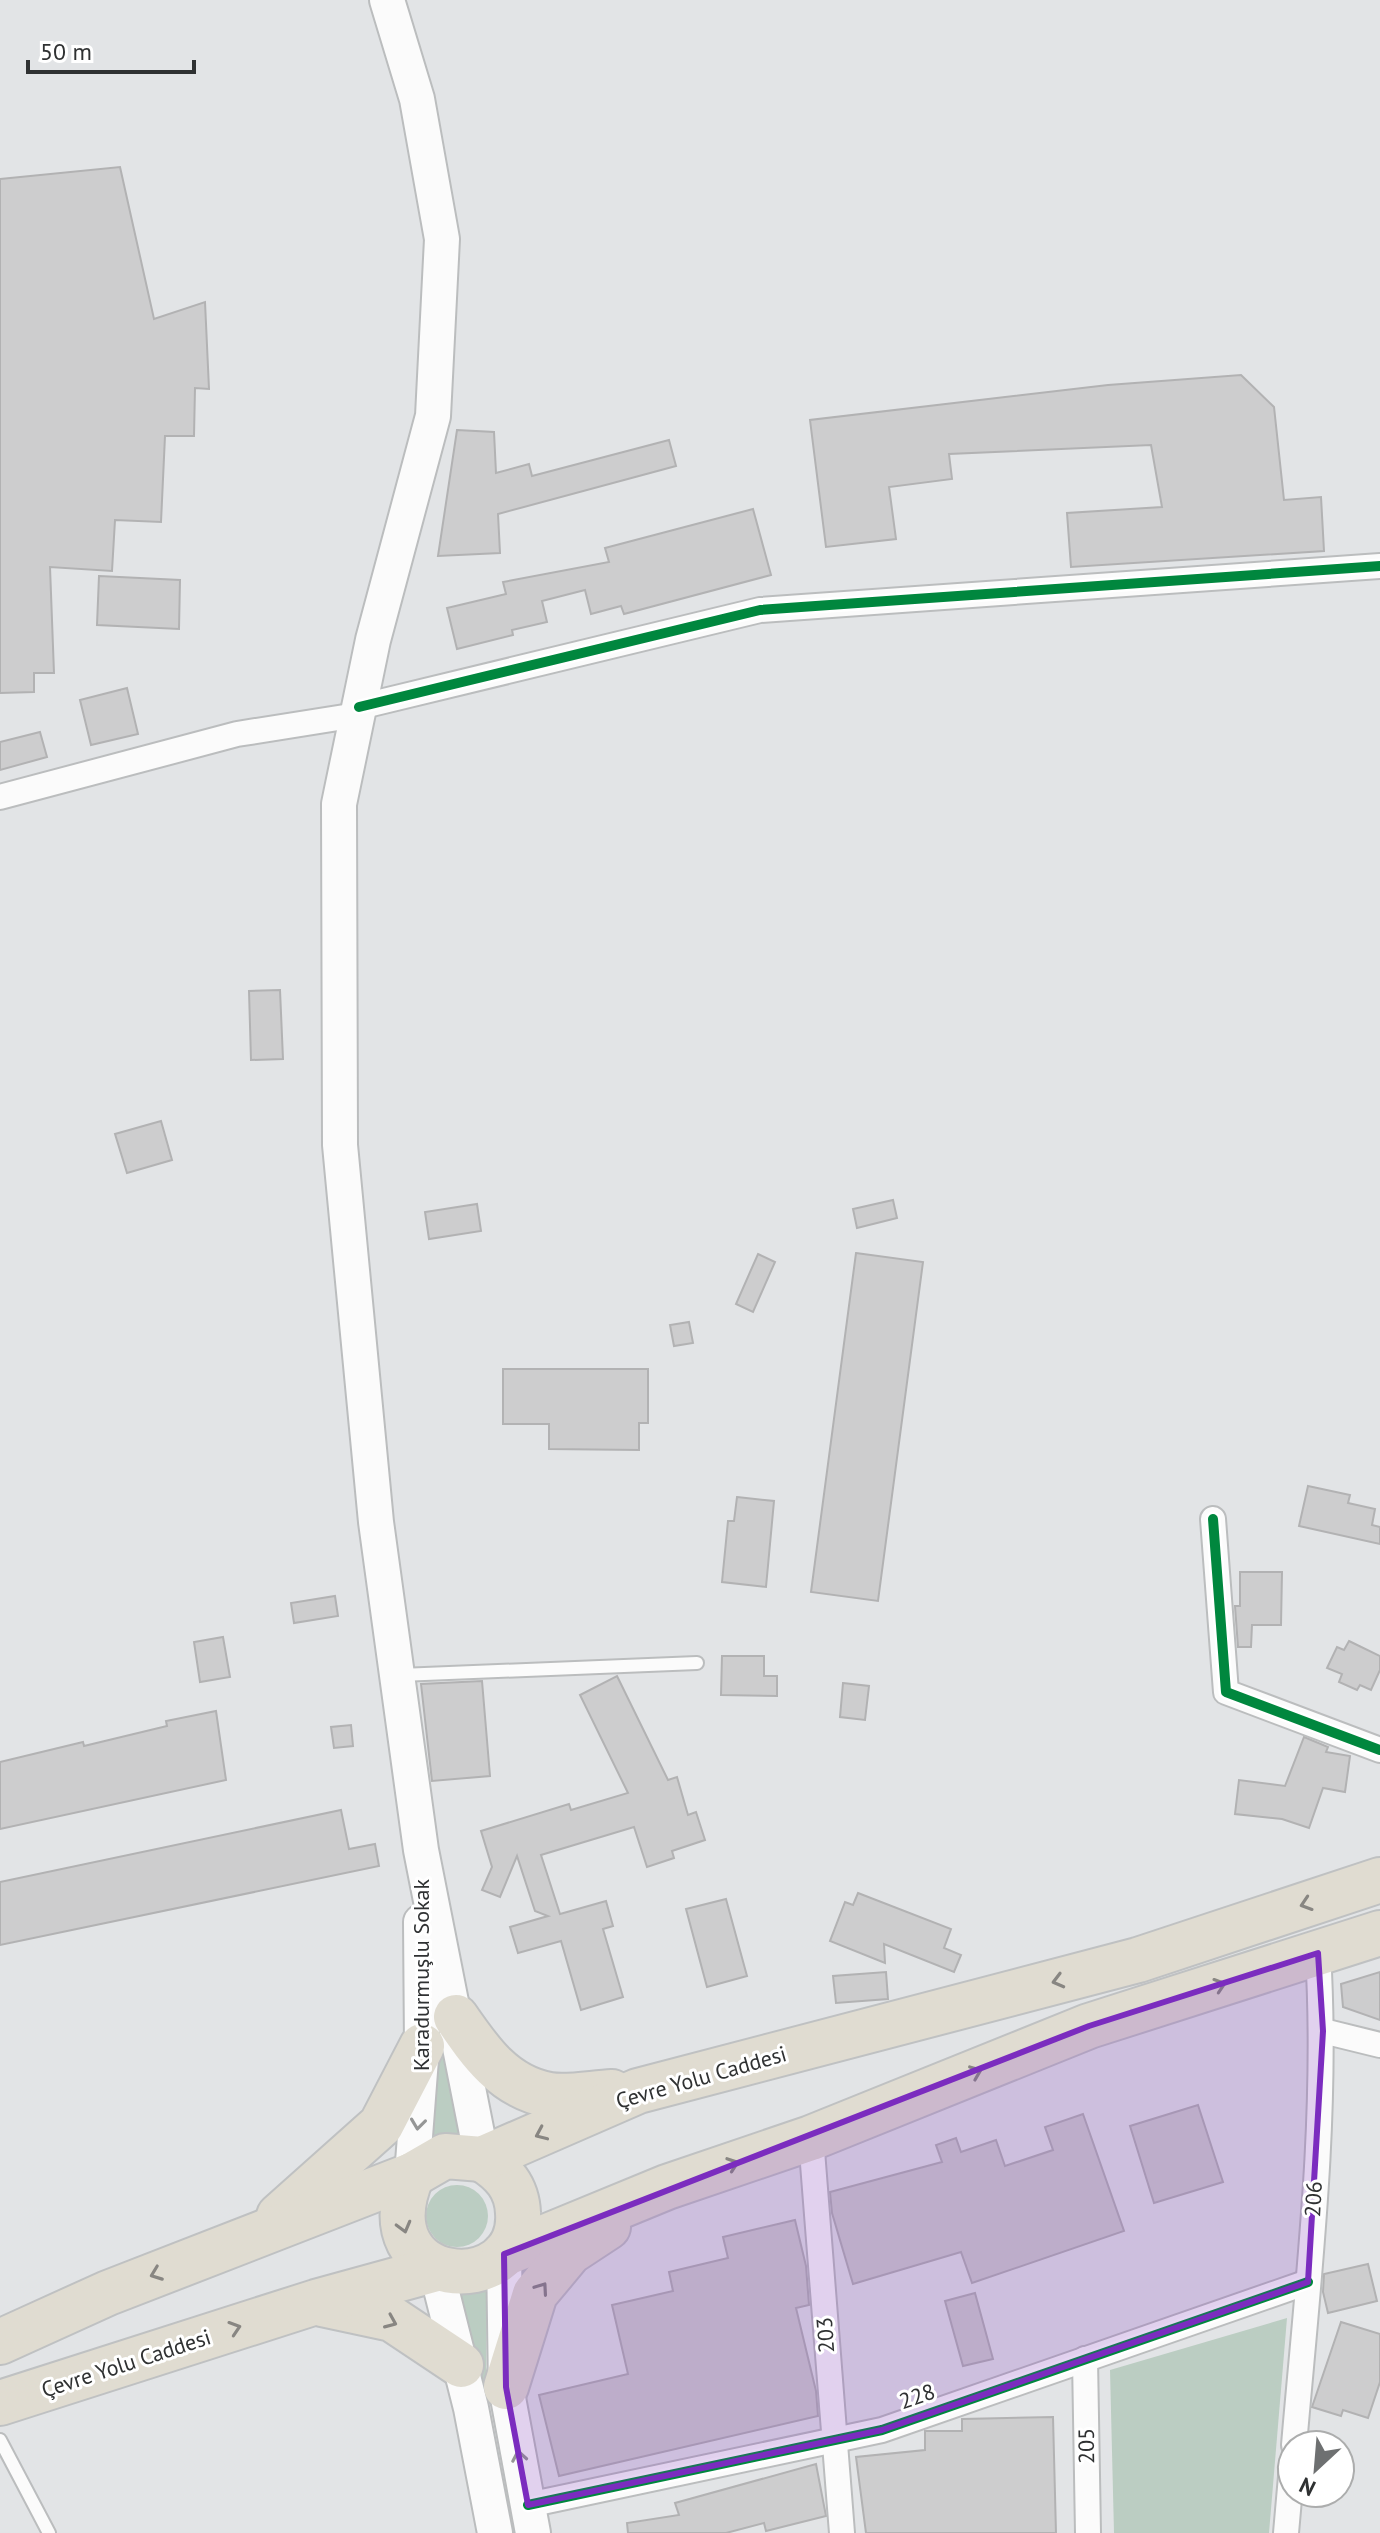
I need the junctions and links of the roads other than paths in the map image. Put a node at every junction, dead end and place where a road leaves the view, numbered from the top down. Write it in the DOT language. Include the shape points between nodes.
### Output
graph roads {
  1 [pos="387,0"];
  2 [pos="1380,566"];
  3 [pos="358,711"];
  4 [pos="0,797"];
  5 [pos="1213,1519"];
  6 [pos="697,1663"];
  7 [pos="397,1675"];
  8 [pos="1380,1750"];
  9 [pos="421,1850"];
  10 [pos="1380,1880"];
  11 [pos="1380,1933"];
  12 [pos="1318,1953"];
  13 [pos="456,2017"];
  14 [pos="1323,2031"];
  15 [pos="1380,2045"];
  16 [pos="422,2046"];
  17 [pos="638,2091"];
  18 [pos="811,2138"];
  19 [pos="482,2159"];
  20 [pos="412,2175"];
  21 [pos="667,2187"];
  22 [pos="261,2233"];
  23 [pos="504,2254"];
  24 [pos="436,2269"];
  25 [pos="1308,2282"];
  26 [pos="316,2302"];
  27 [pos="0,2342"];
  28 [pos="1085,2359"];
  29 [pos="461,2365"];
  30 [pos="506,2387"];
  31 [pos="0,2403"];
  32 [pos="1295,2429"];
  33 [pos="833,2438"];
  34 [pos="0,2440"];
  35 [pos="1288,2509"];
  36 [pos="530,2519"];
  37 [pos="49,2533"];
  38 [pos="495,2533"];
  39 [pos="842,2533"];
  40 [pos="1088,2533"];
  41 [pos="1286,2533"];
  1 -- 3 [label="main road" via="417,99 442,239 433,416"];
  2 -- 3 [label="street" via="760,610"];
  3 -- 4 [label="street" via="237,734"];
  3 -- 7 [label="main road" via="339,804 340,1145 376,1522"];
  5 -- 8 [label="street" via="1226,1692"];
  6 -- 7 [label="lane"];
  7 -- 9 [label="main road"];
  9 -- 13 [label="main road, Karadurmuşlu Sokak"];
  9 -- 16 [label="main road, Karadurmuşlu Sokak"];
  10 -- 17 [label="highway, Çevre Yolu Caddesi, one-way" via="1138,1960"];
  11 -- 12 [label="highway"];
  12 -- 14 [label="street, 206"];
  18 -- 12 [label="highway, one-way" via="1089,2026"];
  13 -- 17 [label="highway" via="484,2059 507,2078 549,2095"];
  13 -- 19 [label="main road, Karadurmuşlu Sokak"];
  14 -- 15 [label="street"];
  14 -- 25 [label="street, 206"];
  16 -- 20 [label="main road, Karadurmuşlu Sokak, one-way"];
  16 -- 22 [label="highway" via="381,2125"];
  17 -- 19 [label="highway, Çevre Yolu Caddesi, one-way"];
  21 -- 18 [label="highway, one-way"];
  18 -- 33 [label="street, 203"];
  19 -- 20 [label="highway, Çevre Yolu Caddesi" via="445,2156"];
  19 -- 23 [label="highway" via="511,2184 517,2201 519,2220"];
  20 -- 22 [label="highway, Çevre Yolu Caddesi"];
  20 -- 24 [label="highway, one-way" via="400,2214 404,2234 414,2252"];
  21 -- 23 [label="highway"];
  30 -- 21 [label="highway, one-way" via="535,2294 570,2252"];
  22 -- 27 [label="highway, Çevre Yolu Caddesi, one-way"];
  23 -- 24 [label="highway" via="470,2272"];
  23 -- 30 [label="main road"];
  24 -- 26 [label="highway, Çevre Yolu Caddesi"];
  24 -- 29 [label="main road"];
  25 -- 28 [label="street, 228"];
  25 -- 32 [label="street, 206"];
  26 -- 29 [label="highway, one-way" via="392,2319"];
  31 -- 26 [label="highway, Çevre Yolu Caddesi, one-way"];
  28 -- 33 [label="street, 228" via="882,2430"];
  28 -- 40 [label="street, 205"];
  29 -- 38 [label="main road"];
  36 -- 30 [label="main road, one-way"];
  33 -- 36 [label="street, 228"];
  33 -- 39 [label="street, 203"];
  34 -- 37 [label="lane"];
  35 -- 41 [label="street"];
}
